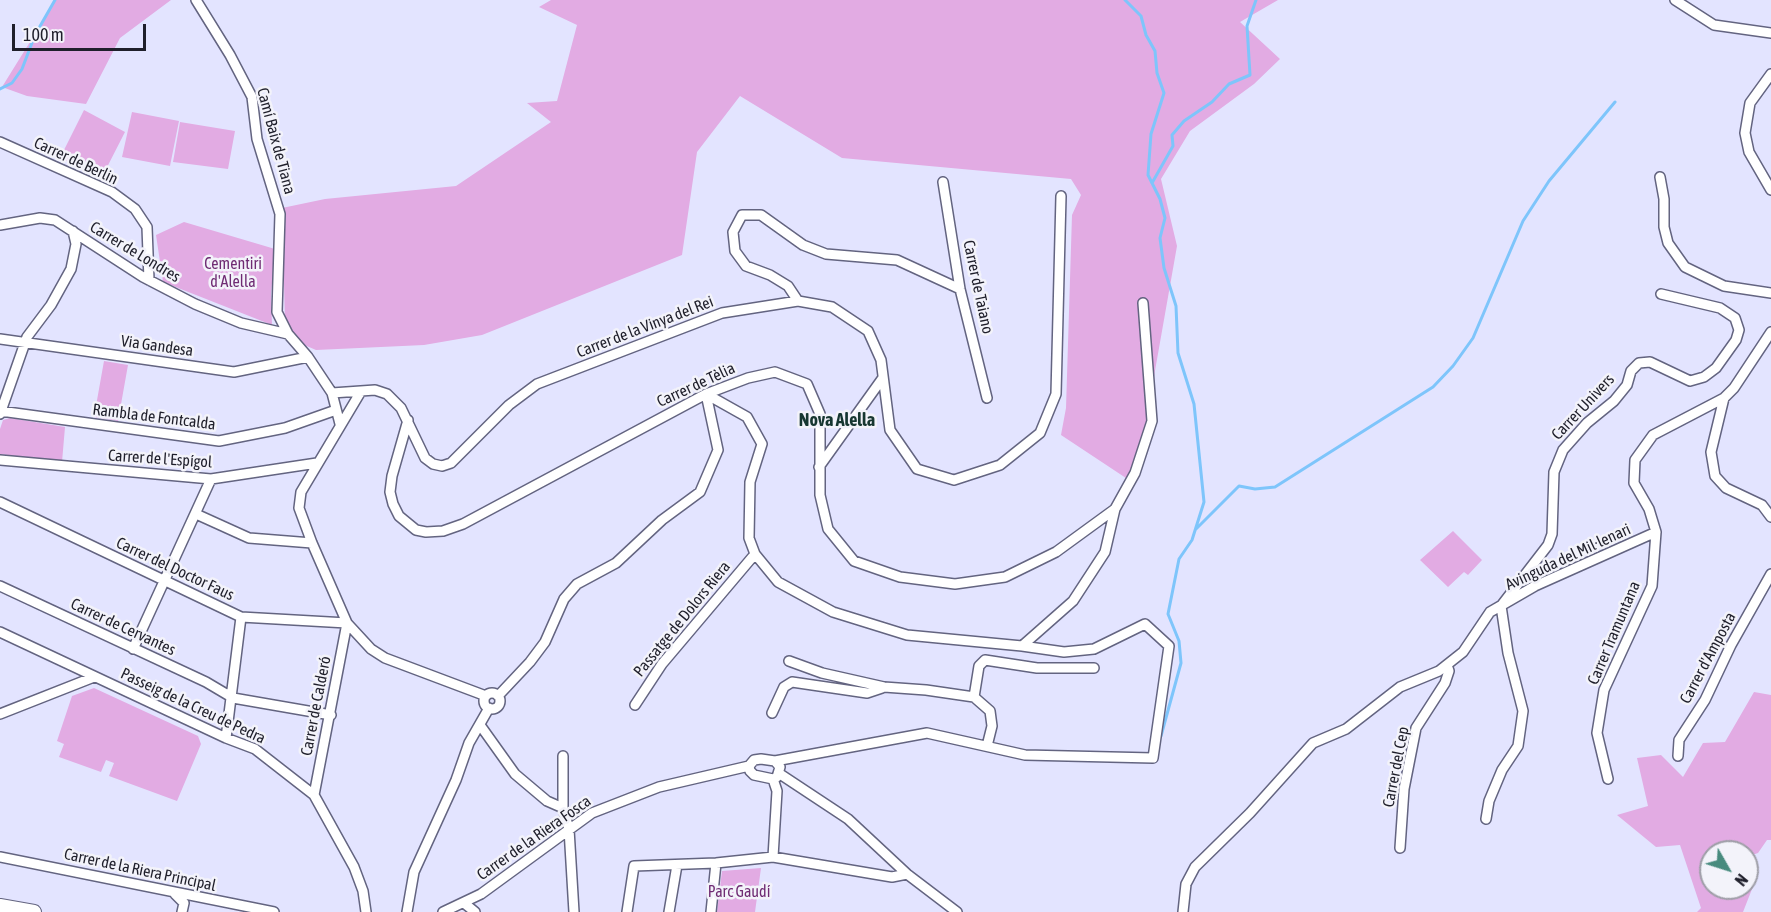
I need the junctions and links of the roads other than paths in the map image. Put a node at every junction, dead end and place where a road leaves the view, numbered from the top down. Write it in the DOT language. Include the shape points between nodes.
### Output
graph roads {
  1 [pos="196,0"];
  2 [pos="1675,0"];
  3 [pos="1771,33"];
  4 [pos="1771,74"];
  5 [pos="0,142"];
  6 [pos="1660,177"];
  7 [pos="943,182"];
  8 [pos="1771,190"];
  9 [pos="1061,196"];
  10 [pos="0,225"];
  11 [pos="73,231"];
  12 [pos="149,280"];
  13 [pos="960,289"];
  14 [pos="1771,293"];
  15 [pos="1661,294"];
  16 [pos="798,302"];
  17 [pos="1143,303"];
  18 [pos="1771,332"];
  19 [pos="288,334"];
  20 [pos="0,339"];
  21 [pos="25,342"];
  22 [pos="308,357"];
  23 [pos="882,379"];
  24 [pos="332,393"];
  25 [pos="360,393"];
  26 [pos="706,394"];
  27 [pos="987,398"];
  28 [pos="1724,398"];
  29 [pos="336,410"];
  30 [pos="0,412"];
  31 [pos="408,420"];
  32 [pos="340,424"];
  33 [pos="0,460"];
  34 [pos="317,463"];
  35 [pos="819,467"];
  36 [pos="211,479"];
  37 [pos="0,502"];
  38 [pos="1115,509"];
  39 [pos="196,514"];
  40 [pos="1771,517"];
  41 [pos="1656,532"];
  42 [pos="312,543"];
  43 [pos="754,554"];
  44 [pos="1771,574"];
  45 [pos="164,580"];
  46 [pos="0,586"];
  47 [pos="1501,606"];
  48 [pos="241,617"];
  49 [pos="348,623"];
  50 [pos="0,632"];
  51 [pos="359,639"];
  52 [pos="343,646"];
  53 [pos="1022,646"];
  54 [pos="134,649"];
  55 [pos="789,661"];
  56 [pos="1447,665"];
  57 [pos="1094,668"];
  58 [pos="94,676"];
  59 [pos="884,687"];
  60 [pos="486,696"];
  61 [pos="498,696"];
  62 [pos="974,697"];
  63 [pos="233,698"];
  64 [pos="634,705"];
  65 [pos="489,708"];
  66 [pos="772,713"];
  67 [pos="0,714"];
  68 [pos="331,715"];
  69 [pos="480,725"];
  70 [pos="226,738"];
  71 [pos="987,746"];
  72 [pos="563,756"];
  73 [pos="1678,756"];
  74 [pos="775,761"];
  75 [pos="749,766"];
  76 [pos="776,776"];
  77 [pos="1608,780"];
  78 [pos="314,795"];
  79 [pos="563,808"];
  80 [pos="1486,819"];
  81 [pos="569,830"];
  82 [pos="1400,848"];
  83 [pos="0,857"];
  84 [pos="773,857"];
  85 [pos="716,863"];
  86 [pos="677,865"];
  87 [pos="907,874"];
  88 [pos="170,892"];
  89 [pos="201,898"];
  90 [pos="464,903"];
  91 [pos="0,906"];
  92 [pos="183,908"];
  93 [pos="34,912"];
  94 [pos="274,912"];
  95 [pos="366,912"];
  96 [pos="407,912"];
  97 [pos="443,912"];
  98 [pos="475,912"];
  99 [pos="574,912"];
  100 [pos="627,912"];
  101 [pos="669,912"];
  102 [pos="711,912"];
  103 [pos="957,912"];
  104 [pos="1183,912"];
  1 -- 19 [label="street, Camí Baix de Tiana" via="252,98 257,139 280,214 282,239 276,299 277,312"];
  2 -- 3 [label="street" via="1714,25"];
  4 -- 8 [label="street" via="1750,103 1745,134 1749,152"];
  5 -- 12 [label="street, Carrer de Berlin" via="112,192 135,209 147,227"];
  6 -- 14 [label="street" via="1664,227 1668,243 1680,262 1697,275 1724,286"];
  7 -- 13 [label="street, Carrer de Taiano"];
  9 -- 23 [label="street, Carrer de la Vinya del Rei" via="1056,394 1040,434 999,465 954,480 917,469 890,430"];
  10 -- 11 [label="street, Carrer de Londres" via="40,218 55,220"];
  11 -- 12 [label="street, Carrer de Londres"];
  11 -- 21 [label="street" via="76,244 71,269"];
  12 -- 19 [label="street, Carrer de Londres" via="241,323"];
  13 -- 16 [label="street" via="897,260 826,254 803,245 761,215 742,215 733,232 735,251 746,266 789,286"];
  13 -- 27 [label="street, Carrer de Taiano"];
  15 -- 47 [label="street, Carrer Univers" via="1720,308 1735,318 1739,330 1736,340 1716,369 1690,381 1650,362 1639,363 1614,401 1571,438 1554,472 1552,534 1548,545"];
  16 -- 23 [label="street, Carrer de la Vinya del Rei" via="832,307 868,330 881,360"];
  16 -- 31 [label="street, Carrer de la Vinya del Rei" via="722,313 537,384 509,405 451,463 442,466 425,458"];
  17 -- 38 [label="street, Carrer de Tèlia" via="1152,421 1135,473"];
  18 -- 28 [label="street, Avinguda del Mil·lenari"];
  19 -- 22 [label="street, Camí Baix de Tiana"];
  20 -- 21 [label="street, Via Gandesa"];
  21 -- 22 [label="street, Via Gandesa" via="234,372"];
  21 -- 30 [label="street"];
  22 -- 24 [label="street, Camí Baix de Tiana"];
  23 -- 35 [label="street"];
  24 -- 25 [label="street, Carrer de la Vinya del Rei"];
  24 -- 29 [label="street"];
  25 -- 31 [label="street, Carrer de la Vinya del Rei" via="375,390 387,394"];
  25 -- 32 [label="street"];
  26 -- 31 [label="street, Carrer de Tèlia" via="463,524 443,531 416,530 399,516 393,504 392,476"];
  26 -- 35 [label="street, Carrer de Tèlia" via="775,372 807,384 820,414"];
  26 -- 43 [label="street" via="747,417 762,444 750,482 749,538"];
  26 -- 61 [label="street" via="718,450 700,492 662,520 616,563 577,584 564,600 545,642"];
  28 -- 40 [label="street" via="1711,452 1715,476 1726,488 1762,505"];
  28 -- 41 [label="street, Avinguda del Mil·lenari" via="1653,435 1635,460 1634,483 1649,509"];
  29 -- 30 [label="street, Rambla de Fontcalda" via="285,428 219,441"];
  29 -- 32 [label="street"];
  32 -- 34 [label="street"];
  33 -- 36 [label="street, Carrer de l'Espígol"];
  34 -- 36 [label="street, Carrer de l'Espígol"];
  34 -- 42 [label="street" via="299,503"];
  35 -- 38 [label="street, Carrer de Tèlia" via="820,495 828,529 854,561 900,577 955,584 1005,577 1056,552"];
  36 -- 39 [label="street"];
  37 -- 45 [label="street, Carrer del Doctor Faus"];
  38 -- 53 [label="street" via="1105,552 1073,601"];
  39 -- 42 [label="street" via="249,538"];
  39 -- 45 [label="street"];
  41 -- 47 [label="street, Avinguda del Mil·lenari" via="1534,586"];
  41 -- 77 [label="street, Carrer Tramuntana" via="1652,586 1604,690 1597,733"];
  42 -- 49 [label="street"];
  43 -- 53 [label="street" via="778,582 832,612 907,635"];
  43 -- 64 [label="street, Passatge de Dolors Riera" via="662,664"];
  44 -- 73 [label="street, Carrer d'Amposta" via="1705,700 1679,740"];
  45 -- 48 [label="street, Carrer del Doctor Faus"];
  45 -- 54 [label="street"];
  46 -- 54 [label="street, Carrer de Cervantes"];
  47 -- 56 [label="street, Avinguda del Mil·lenari" via="1490,612 1463,652"];
  47 -- 80 [label="street" via="1508,652 1524,711 1518,746 1502,770"];
  48 -- 49 [label="street, Carrer del Doctor Faus"];
  48 -- 63 [label="street"];
  49 -- 51 [label="street"];
  49 -- 52 [label="street, Carrer de Calderó"];
  50 -- 58 [label="street, Passeig de la Creu de Pedra"];
  51 -- 52 [label="street"];
  51 -- 60 [label="street" via="385,658"];
  52 -- 68 [label="street, Carrer de Calderó"];
  53 -- 71 [label="street" via="1064,652 1094,649 1145,624 1169,646 1153,758 1025,755"];
  54 -- 63 [label="street, Carrer de Cervantes"];
  55 -- 59 [label="street"];
  56 -- 82 [label="street, Carrer del Cep" via="1445,683 1416,728 1404,789"];
  56 -- 104 [label="street, Avinguda del Mil·lenari" via="1400,687 1346,729 1313,743 1195,867 1186,884"];
  57 -- 62 [label="street" via="1037,668 985,660 979,666"];
  58 -- 67 [label="street"];
  58 -- 70 [label="street, Passeig de la Creu de Pedra"];
  59 -- 62 [label="street"];
  59 -- 66 [label="street" via="867,693 792,682 784,687"];
  60 -- 61 [label="street"];
  60 -- 65 [label="street" via="484,703"];
  61 -- 65 [label="street" via="497,707"];
  62 -- 71 [label="street" via="990,711 992,726"];
  63 -- 68 [label="street, Carrer de Cervantes"];
  63 -- 70 [label="street"];
  65 -- 69 [label="street"];
  68 -- 78 [label="street, Carrer de Calderó"];
  69 -- 79 [label="street" via="514,774 546,801"];
  69 -- 96 [label="street" via="414,872"];
  70 -- 78 [label="street, Passeig de la Creu de Pedra" via="255,749"];
  71 -- 74 [label="street" via="927,733"];
  72 -- 79 [label="street"];
  74 -- 75 [label="street, Carrer de la Riera Fosca" via="754,760"];
  74 -- 76 [label="street" via="780,767"];
  75 -- 76 [label="street" via="754,775"];
  75 -- 81 [label="street, Carrer de la Riera Fosca" via="659,787 592,813"];
  76 -- 84 [label="street"];
  76 -- 87 [label="street" via="848,819"];
  78 -- 95 [label="street, Passeig de la Creu de Pedra" via="354,867"];
  79 -- 81 [label="street"];
  81 -- 90 [label="street, Carrer de la Riera Fosca"];
  81 -- 99 [label="street"];
  83 -- 88 [label="street, Carrer de la Riera Principal"];
  84 -- 85 [label="street"];
  84 -- 87 [label="street" via="892,877"];
  85 -- 86 [label="street"];
  85 -- 102 [label="street"];
  86 -- 100 [label="street" via="634,866"];
  86 -- 101 [label="street"];
  87 -- 103 [label="street"];
  88 -- 89 [label="street, Carrer de la Riera Principal"];
  88 -- 92 [label="street" via="180,897"];
  89 -- 92 [label="street"];
  89 -- 94 [label="street, Carrer de la Riera Principal"];
  90 -- 97 [label="street, Carrer de la Riera Fosca"];
  90 -- 98 [label="street"];
  91 -- 93 [label="main road"];
}
